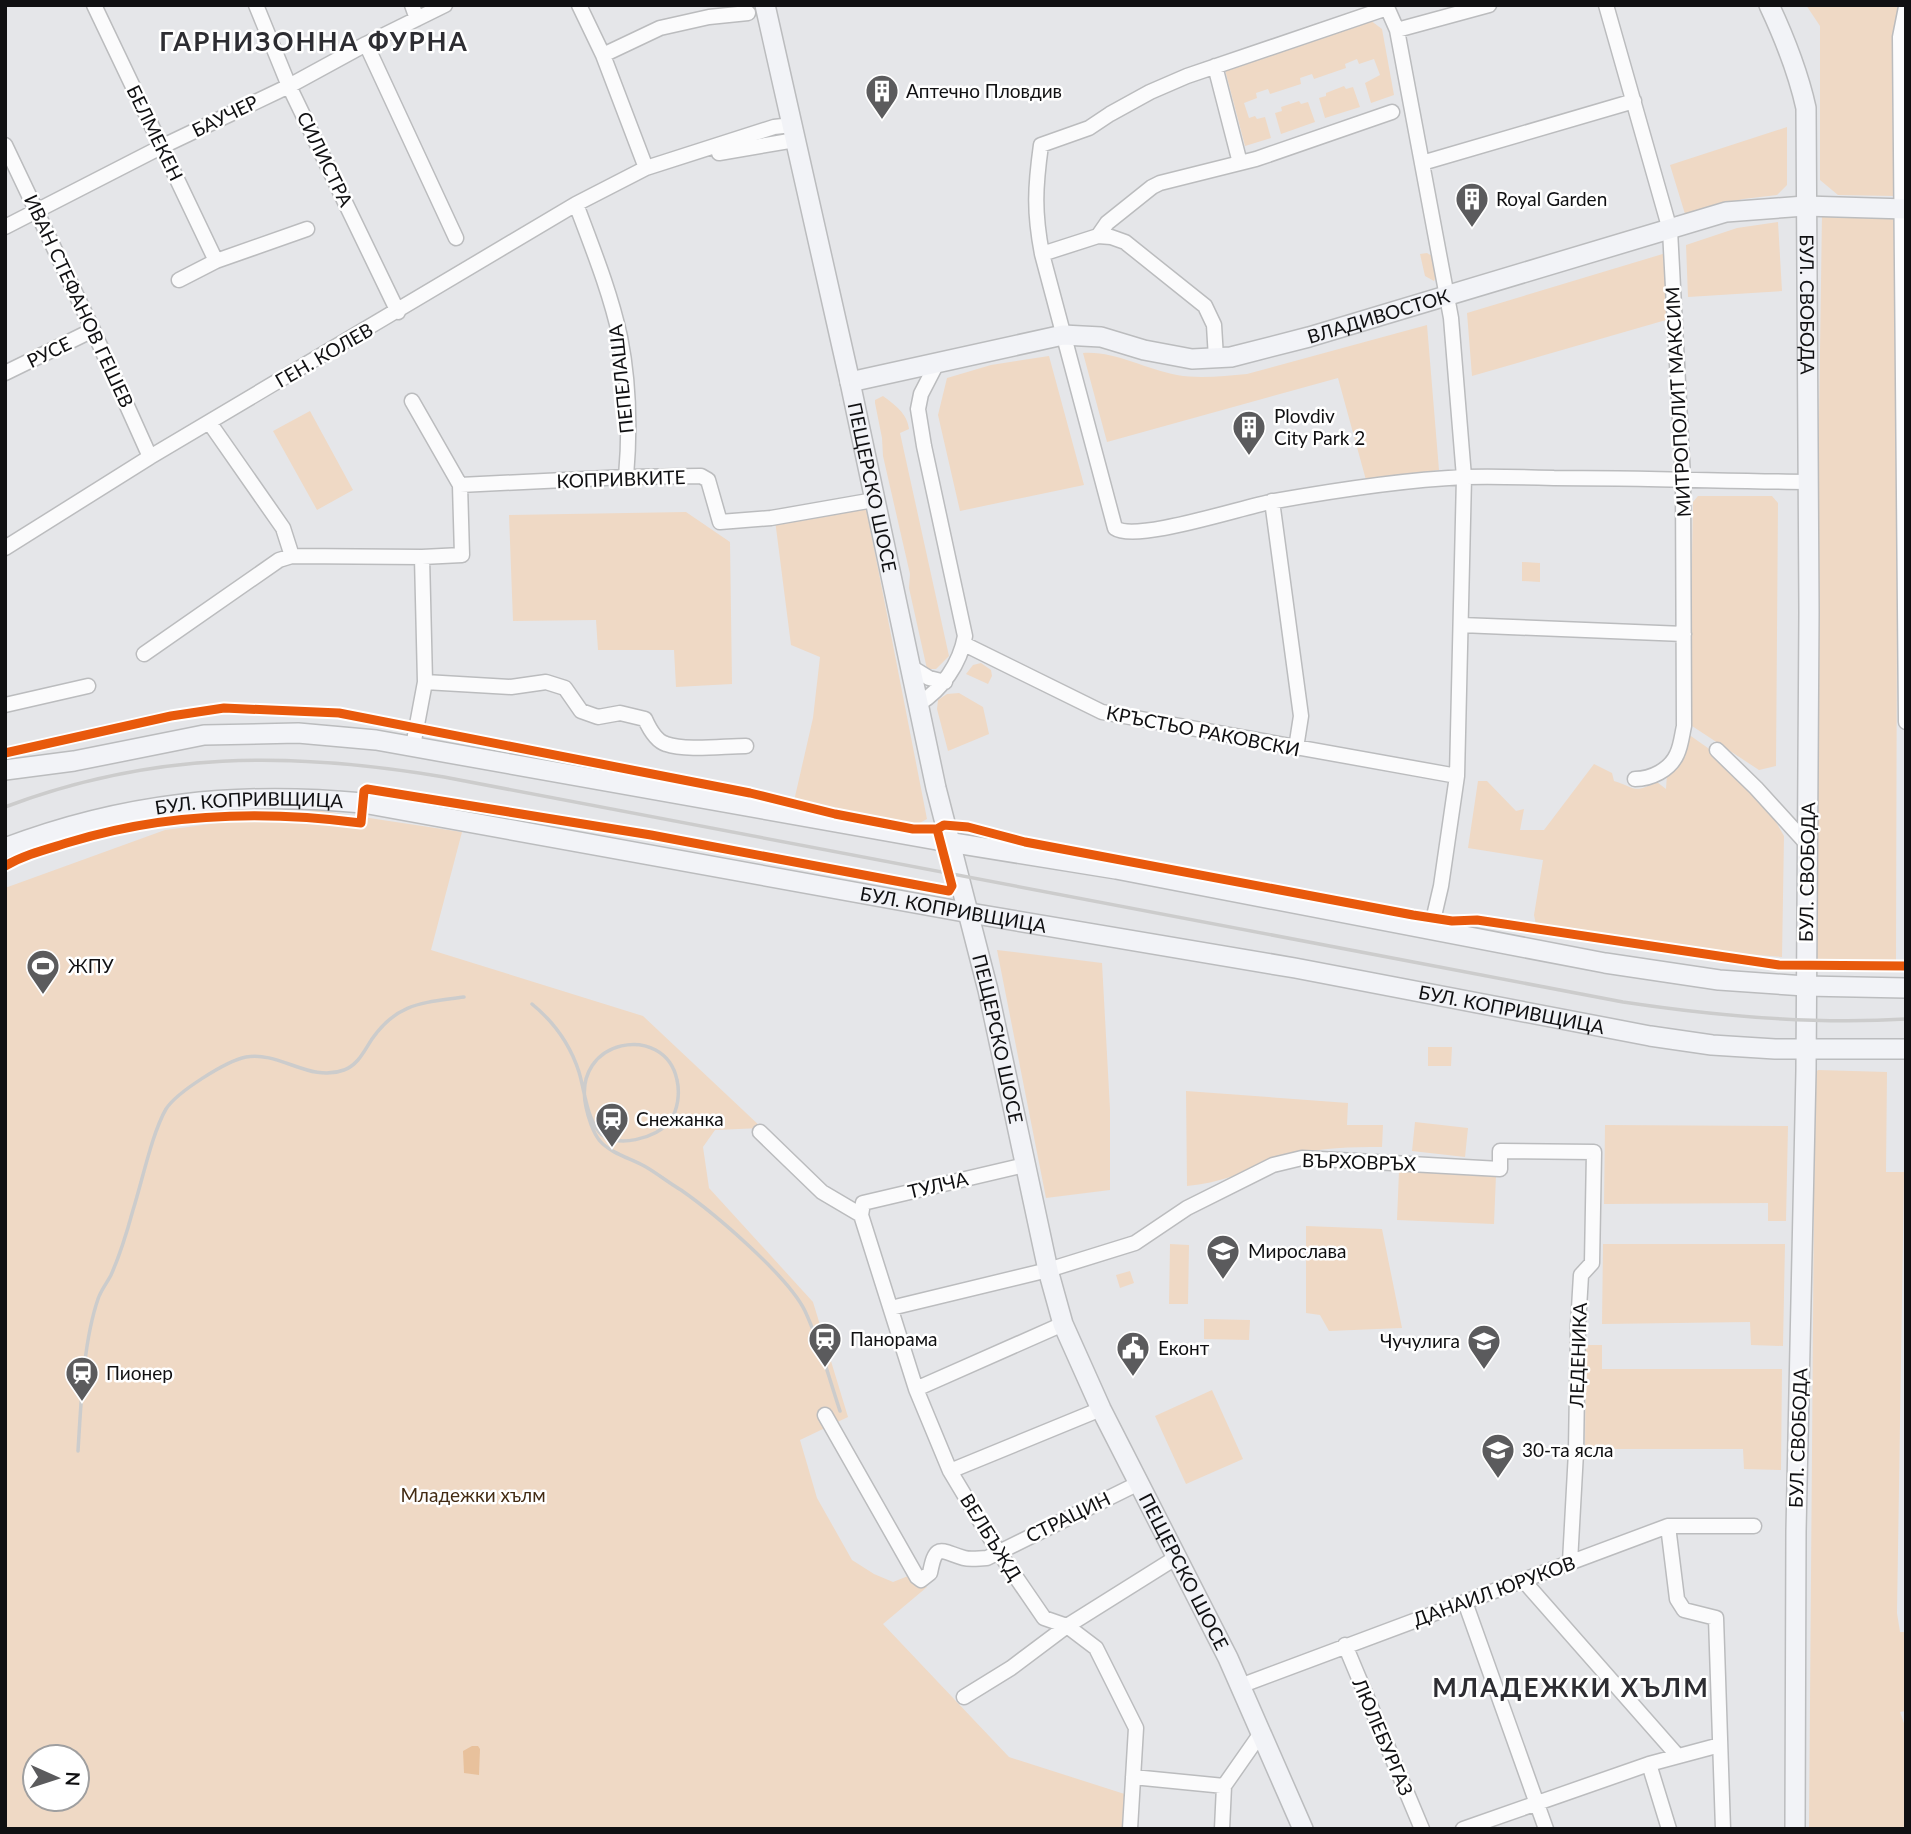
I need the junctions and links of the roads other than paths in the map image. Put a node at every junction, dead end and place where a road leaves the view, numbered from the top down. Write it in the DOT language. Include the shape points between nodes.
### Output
graph roads {
  1 [pos="94,5"];
  2 [pos="256,5"];
  3 [pos="445,5"];
  4 [pos="579,5"];
  5 [pos="1489,5"];
  6 [pos="1606,5"];
  7 [pos="1769,5"];
  8 [pos="1387,7"];
  9 [pos="1906,7"];
  10 [pos="756,9"];
  11 [pos="415,12"];
  12 [pos="1397,30"];
  13 [pos="366,44"];
  14 [pos="603,55"];
  15 [pos="1215,66"];
  16 [pos="289,86"];
  17 [pos="1634,101"];
  18 [pos="1392,112"];
  19 [pos="793,132"];
  20 [pos="5,145"];
  21 [pos="161,147"];
  22 [pos="1240,163"];
  23 [pos="1422,163"];
  24 [pos="646,168"];
  25 [pos="576,204"];
  26 [pos="1805,206"];
  27 [pos="37,209"];
  28 [pos="1903,209"];
  29 [pos="5,227"];
  30 [pos="307,229"];
  31 [pos="1671,230"];
  32 [pos="1098,236"];
  33 [pos="456,238"];
  34 [pos="1042,254"];
  35 [pos="216,261"];
  36 [pos="179,279"];
  37 [pos="1447,294"];
  38 [pos="398,312"];
  39 [pos="93,330"];
  40 [pos="1063,335"];
  41 [pos="1216,358"];
  42 [pos="937,363"];
  43 [pos="5,373"];
  44 [pos="850,382"];
  45 [pos="412,401"];
  46 [pos="209,422"];
  47 [pos="150,457"];
  48 [pos="626,477"];
  49 [pos="1464,477"];
  50 [pos="1683,478"];
  51 [pos="1808,482"];
  52 [pos="460,485"];
  53 [pos="874,500"];
  54 [pos="1272,501"];
  55 [pos="5,548"];
  56 [pos="292,556"];
  57 [pos="422,557"];
  58 [pos="1461,625"];
  59 [pos="1684,634"];
  60 [pos="964,644"];
  61 [pos="144,654"];
  62 [pos="911,667"];
  63 [pos="425,682"];
  64 [pos="945,682"];
  65 [pos="88,686"];
  66 [pos="919,704"];
  67 [pos="5,705"];
  68 [pos="1906,722"];
  69 [pos="413,746"];
  70 [pos="746,746"];
  71 [pos="1296,748"];
  72 [pos="1717,750"];
  73 [pos="74,761"];
  74 [pos="5,770"];
  75 [pos="1457,776"];
  76 [pos="5,777"];
  77 [pos="1635,779"];
  78 [pos="948,842"];
  79 [pos="1807,844"];
  80 [pos="5,848"];
  81 [pos="970,913"];
  82 [pos="1431,929"];
  83 [pos="1805,986"];
  84 [pos="1906,988"];
  85 [pos="1906,1049"];
  86 [pos="1806,1050"];
  87 [pos="760,1132"];
  88 [pos="1594,1152"];
  89 [pos="1025,1165"];
  90 [pos="861,1215"];
  91 [pos="1048,1270"];
  92 [pos="891,1308"];
  93 [pos="1063,1324"];
  94 [pos="916,1390"];
  95 [pos="1101,1409"];
  96 [pos="825,1415"];
  97 [pos="950,1471"];
  98 [pos="1139,1483"];
  99 [pos="1668,1526"];
  100 [pos="1754,1526"];
  101 [pos="998,1551"];
  102 [pos="1177,1557"];
  103 [pos="1570,1562"];
  104 [pos="1523,1580"];
  105 [pos="1465,1602"];
  106 [pos="1068,1626"];
  107 [pos="1345,1646"];
  108 [pos="1240,1686"];
  109 [pos="964,1697"];
  110 [pos="1261,1733"];
  111 [pos="1720,1745"];
  112 [pos="1676,1755"];
  113 [pos="1649,1763"];
  114 [pos="1133,1777"];
  115 [pos="1224,1786"];
  116 [pos="1537,1802"];
  117 [pos="1130,1829"];
  118 [pos="1222,1829"];
  119 [pos="1303,1829"];
  120 [pos="1422,1829"];
  121 [pos="1463,1829"];
  122 [pos="1546,1829"];
  123 [pos="1670,1829"];
  124 [pos="1723,1829"];
  125 [pos="1795,1829"];
  1 -- 21 [label="street, БЕЛМЕКЕН"];
  2 -- 16 [label="street, СИЛИСТРА"];
  3 -- 11 [label="street, БАУЧЕР"];
  4 -- 14 [label="street"];
  5 -- 12 [label="street"];
  6 -- 17 [label="street, МИТРОПОЛИТ МАКСИМ"];
  7 -- 26 [label="main road, БУЛ. СВОБОДА" via="1799,77 1806,108"];
  8 -- 12 [label="street"];
  8 -- 15 [label="street"];
  9 -- 28 [label="street" via="1899,37"];
  10 -- 14 [label="street" via="660,28"];
  10 -- 19 [label="main road, ПЕЩЕРСКО ШОСЕ"];
  11 -- 13 [label="street, БАУЧЕР"];
  12 -- 23 [label="street"];
  13 -- 16 [label="street, БАУЧЕР"];
  13 -- 33 [label="street"];
  14 -- 24 [label="street"];
  15 -- 22 [label="street"];
  15 -- 34 [label="street" via="1150,92 1089,128 1041,145 1035,220"];
  16 -- 21 [label="street, БАУЧЕР"];
  16 -- 38 [label="street, СИЛИСТРА"];
  17 -- 23 [label="street"];
  17 -- 31 [label="street, МИТРОПОЛИТ МАКСИМ"];
  18 -- 22 [label="street"];
  19 -- 24 [label="street, ГЕН. КОЛЕВ" via="774,127"];
  19 -- 44 [label="main road, ПЕЩЕРСКО ШОСЕ"];
  20 -- 27 [label="street, ИВАН СТЕФАНОВ ГЕШЕВ"];
  21 -- 27 [label="street, БАУЧЕР"];
  21 -- 35 [label="street, БЕЛМЕКЕН"];
  22 -- 32 [label="street" via="1152,187 1107,223"];
  23 -- 37 [label="street"];
  24 -- 25 [label="street, ГЕН. КОЛЕВ"];
  25 -- 38 [label="street, ГЕН. КОЛЕВ"];
  25 -- 48 [label="street, ПЕПЕЛАША" via="620,339 629,436"];
  26 -- 28 [label="main road, ВЛАДИВОСТОК"];
  26 -- 31 [label="main road, ВЛАДИВОСТОК" via="1726,212"];
  26 -- 51 [label="main road, БУЛ. СВОБОДА"];
  27 -- 29 [label="street, БАУЧЕР"];
  27 -- 39 [label="street, ИВАН СТЕФАНОВ ГЕШЕВ"];
  28 -- 68 [label="street"];
  30 -- 35 [label="street"];
  31 -- 37 [label="main road, ВЛАДИВОСТОК"];
  31 -- 50 [label="street, МИТРОПОЛИТ МАКСИМ"];
  32 -- 34 [label="street"];
  32 -- 41 [label="street" via="1125,242 1205,306 1214,325"];
  34 -- 40 [label="street"];
  35 -- 36 [label="street"];
  37 -- 41 [label="main road, ВЛАДИВОСТОК" via="1309,337"];
  37 -- 49 [label="street"];
  38 -- 46 [label="street, ГЕН. КОЛЕВ"];
  39 -- 43 [label="street, РУСЕ"];
  39 -- 47 [label="street, ИВАН СТЕФАНОВ ГЕШЕВ"];
  40 -- 41 [label="main road, ВЛАДИВОСТОК" via="1101,337 1192,359"];
  40 -- 42 [label="main road, ВЛАДИВОСТОК"];
  40 -- 54 [label="street" via="1115,528 1133,533"];
  42 -- 44 [label="main road, ВЛАДИВОСТОК"];
  42 -- 60 [label="street" via="918,409"];
  44 -- 53 [label="main road, ПЕЩЕРСКО ШОСЕ"];
  45 -- 52 [label="street"];
  46 -- 47 [label="street, ГЕН. КОЛЕВ"];
  46 -- 56 [label="street" via="283,528"];
  47 -- 55 [label="street, ГЕН. КОЛЕВ"];
  48 -- 52 [label="street, КОПРИВКИТЕ"];
  48 -- 53 [label="street, КОПРИВКИТЕ" via="701,476 708,480 720,523"];
  49 -- 50 [label="street"];
  49 -- 54 [label="street"];
  49 -- 58 [label="street"];
  50 -- 51 [label="street"];
  50 -- 59 [label="street, МИТРОПОЛИТ МАКСИМ"];
  51 -- 79 [label="main road, БУЛ. СВОБОДА"];
  52 -- 57 [label="street" via="462,555"];
  53 -- 62 [label="main road, ПЕЩЕРСКО ШОСЕ"];
  54 -- 71 [label="street" via="1301,716"];
  56 -- 57 [label="street"];
  56 -- 61 [label="street" via="279,560"];
  57 -- 63 [label="street"];
  58 -- 59 [label="street"];
  58 -- 75 [label="street"];
  59 -- 77 [label="street, МИТРОПОЛИТ МАКСИМ" via="1684,726 1677,755 1649,779"];
  60 -- 64 [label="street"];
  60 -- 71 [label="street, КРЪСТЬО РАКОВСКИ" via="1102,712"];
  62 -- 64 [label="street"];
  62 -- 66 [label="main road, ПЕЩЕРСКО ШОСЕ"];
  63 -- 69 [label="street"];
  63 -- 70 [label="street" via="511,687 546,682 565,688 581,711 598,717 620,713 645,719 664,744"];
  64 -- 66 [label="street"];
  65 -- 67 [label="street"];
  66 -- 78 [label="main road, ПЕЩЕРСКО ШОСЕ"];
  69 -- 73 [label="main road" via="298,733 226,734"];
  69 -- 78 [label="main road"];
  71 -- 75 [label="street, КРЪСТЬО РАКОВСКИ"];
  72 -- 79 [label="street"];
  73 -- 74 [label="main road"];
  73 -- 76 [label="main road"];
  75 -- 82 [label="street"];
  78 -- 81 [label="main road, ПЕЩЕРСКО ШОСЕ"];
  78 -- 82 [label="main road"];
  79 -- 83 [label="main road, БУЛ. СВОБОДА"];
  80 -- 81 [label="main road, БУЛ. КОПРИВЩИЦА" via="94,819 142,809 295,797 394,808"];
  81 -- 86 [label="main road, БУЛ. КОПРИВЩИЦА" via="1294,968 1650,1036"];
  81 -- 89 [label="main road, ПЕЩЕРСКО ШОСЕ"];
  82 -- 83 [label="main road" via="1670,973"];
  83 -- 84 [label="main road"];
  83 -- 86 [label="main road, БУЛ. СВОБОДА"];
  85 -- 86 [label="main road, БУЛ. КОПРИВЩИЦА"];
  86 -- 125 [label="main road, БУЛ. СВОБОДА"];
  87 -- 90 [label="street" via="822,1192"];
  88 -- 91 [label="street, ВЪРХОВРЪХ" via="1500,1150 1500,1169 1302,1158 1273,1165 1188,1208 1135,1243"];
  88 -- 103 [label="street, ЛЕДЕНИКА" via="1592,1263 1581,1275 1578,1325"];
  89 -- 90 [label="street, ТУЛЧА" via="863,1203"];
  89 -- 91 [label="main road, ПЕЩЕРСКО ШОСЕ"];
  90 -- 92 [label="street, ВЕЛБЪЖД"];
  91 -- 92 [label="street"];
  91 -- 93 [label="main road, ПЕЩЕРСКО ШОСЕ"];
  92 -- 94 [label="street, ВЕЛБЪЖД"];
  93 -- 94 [label="street"];
  93 -- 95 [label="main road, ПЕЩЕРСКО ШОСЕ"];
  94 -- 97 [label="street, ВЕЛБЪЖД"];
  95 -- 97 [label="street"];
  95 -- 98 [label="main road, ПЕЩЕРСКО ШОСЕ"];
  96 -- 101 [label="street" via="916,1577 921,1580 930,1573 937,1552 944,1550 967,1559 987,1558"];
  97 -- 101 [label="street, ВЕЛБЪЖД"];
  98 -- 101 [label="street, СТРАЦИН"];
  98 -- 102 [label="main road, ПЕЩЕРСКО ШОСЕ"];
  99 -- 100 [label="street, ДАНАИЛ ЮРУКОВ"];
  99 -- 103 [label="street, ДАНАИЛ ЮРУКОВ"];
  99 -- 111 [label="street" via="1677,1599 1684,1610 1716,1618"];
  101 -- 106 [label="street, ВЕЛБЪЖД" via="1044,1618"];
  102 -- 106 [label="street"];
  102 -- 108 [label="main road, ПЕЩЕРСКО ШОСЕ"];
  103 -- 104 [label="street, ДАНАИЛ ЮРУКОВ"];
  104 -- 105 [label="street, ДАНАИЛ ЮРУКОВ"];
  104 -- 112 [label="street"];
  105 -- 107 [label="street, ДАНАИЛ ЮРУКОВ"];
  105 -- 116 [label="street"];
  106 -- 109 [label="street"];
  106 -- 114 [label="street, ВЕЛБЪЖД" via="1096,1648 1136,1728"];
  107 -- 108 [label="street, ДАНАИЛ ЮРУКОВ"];
  107 -- 120 [label="street, ЛЮЛЕБУРГАЗ"];
  108 -- 110 [label="main road, ПЕЩЕРСКО ШОСЕ"];
  110 -- 115 [label="street"];
  110 -- 119 [label="main road, ПЕЩЕРСКО ШОСЕ"];
  111 -- 112 [label="street"];
  111 -- 124 [label="street"];
  112 -- 113 [label="street"];
  113 -- 116 [label="street"];
  113 -- 123 [label="street"];
  114 -- 115 [label="street"];
  114 -- 117 [label="street, ВЕЛБЪЖД"];
  115 -- 118 [label="street"];
  116 -- 121 [label="street"];
  116 -- 122 [label="street"];
}
